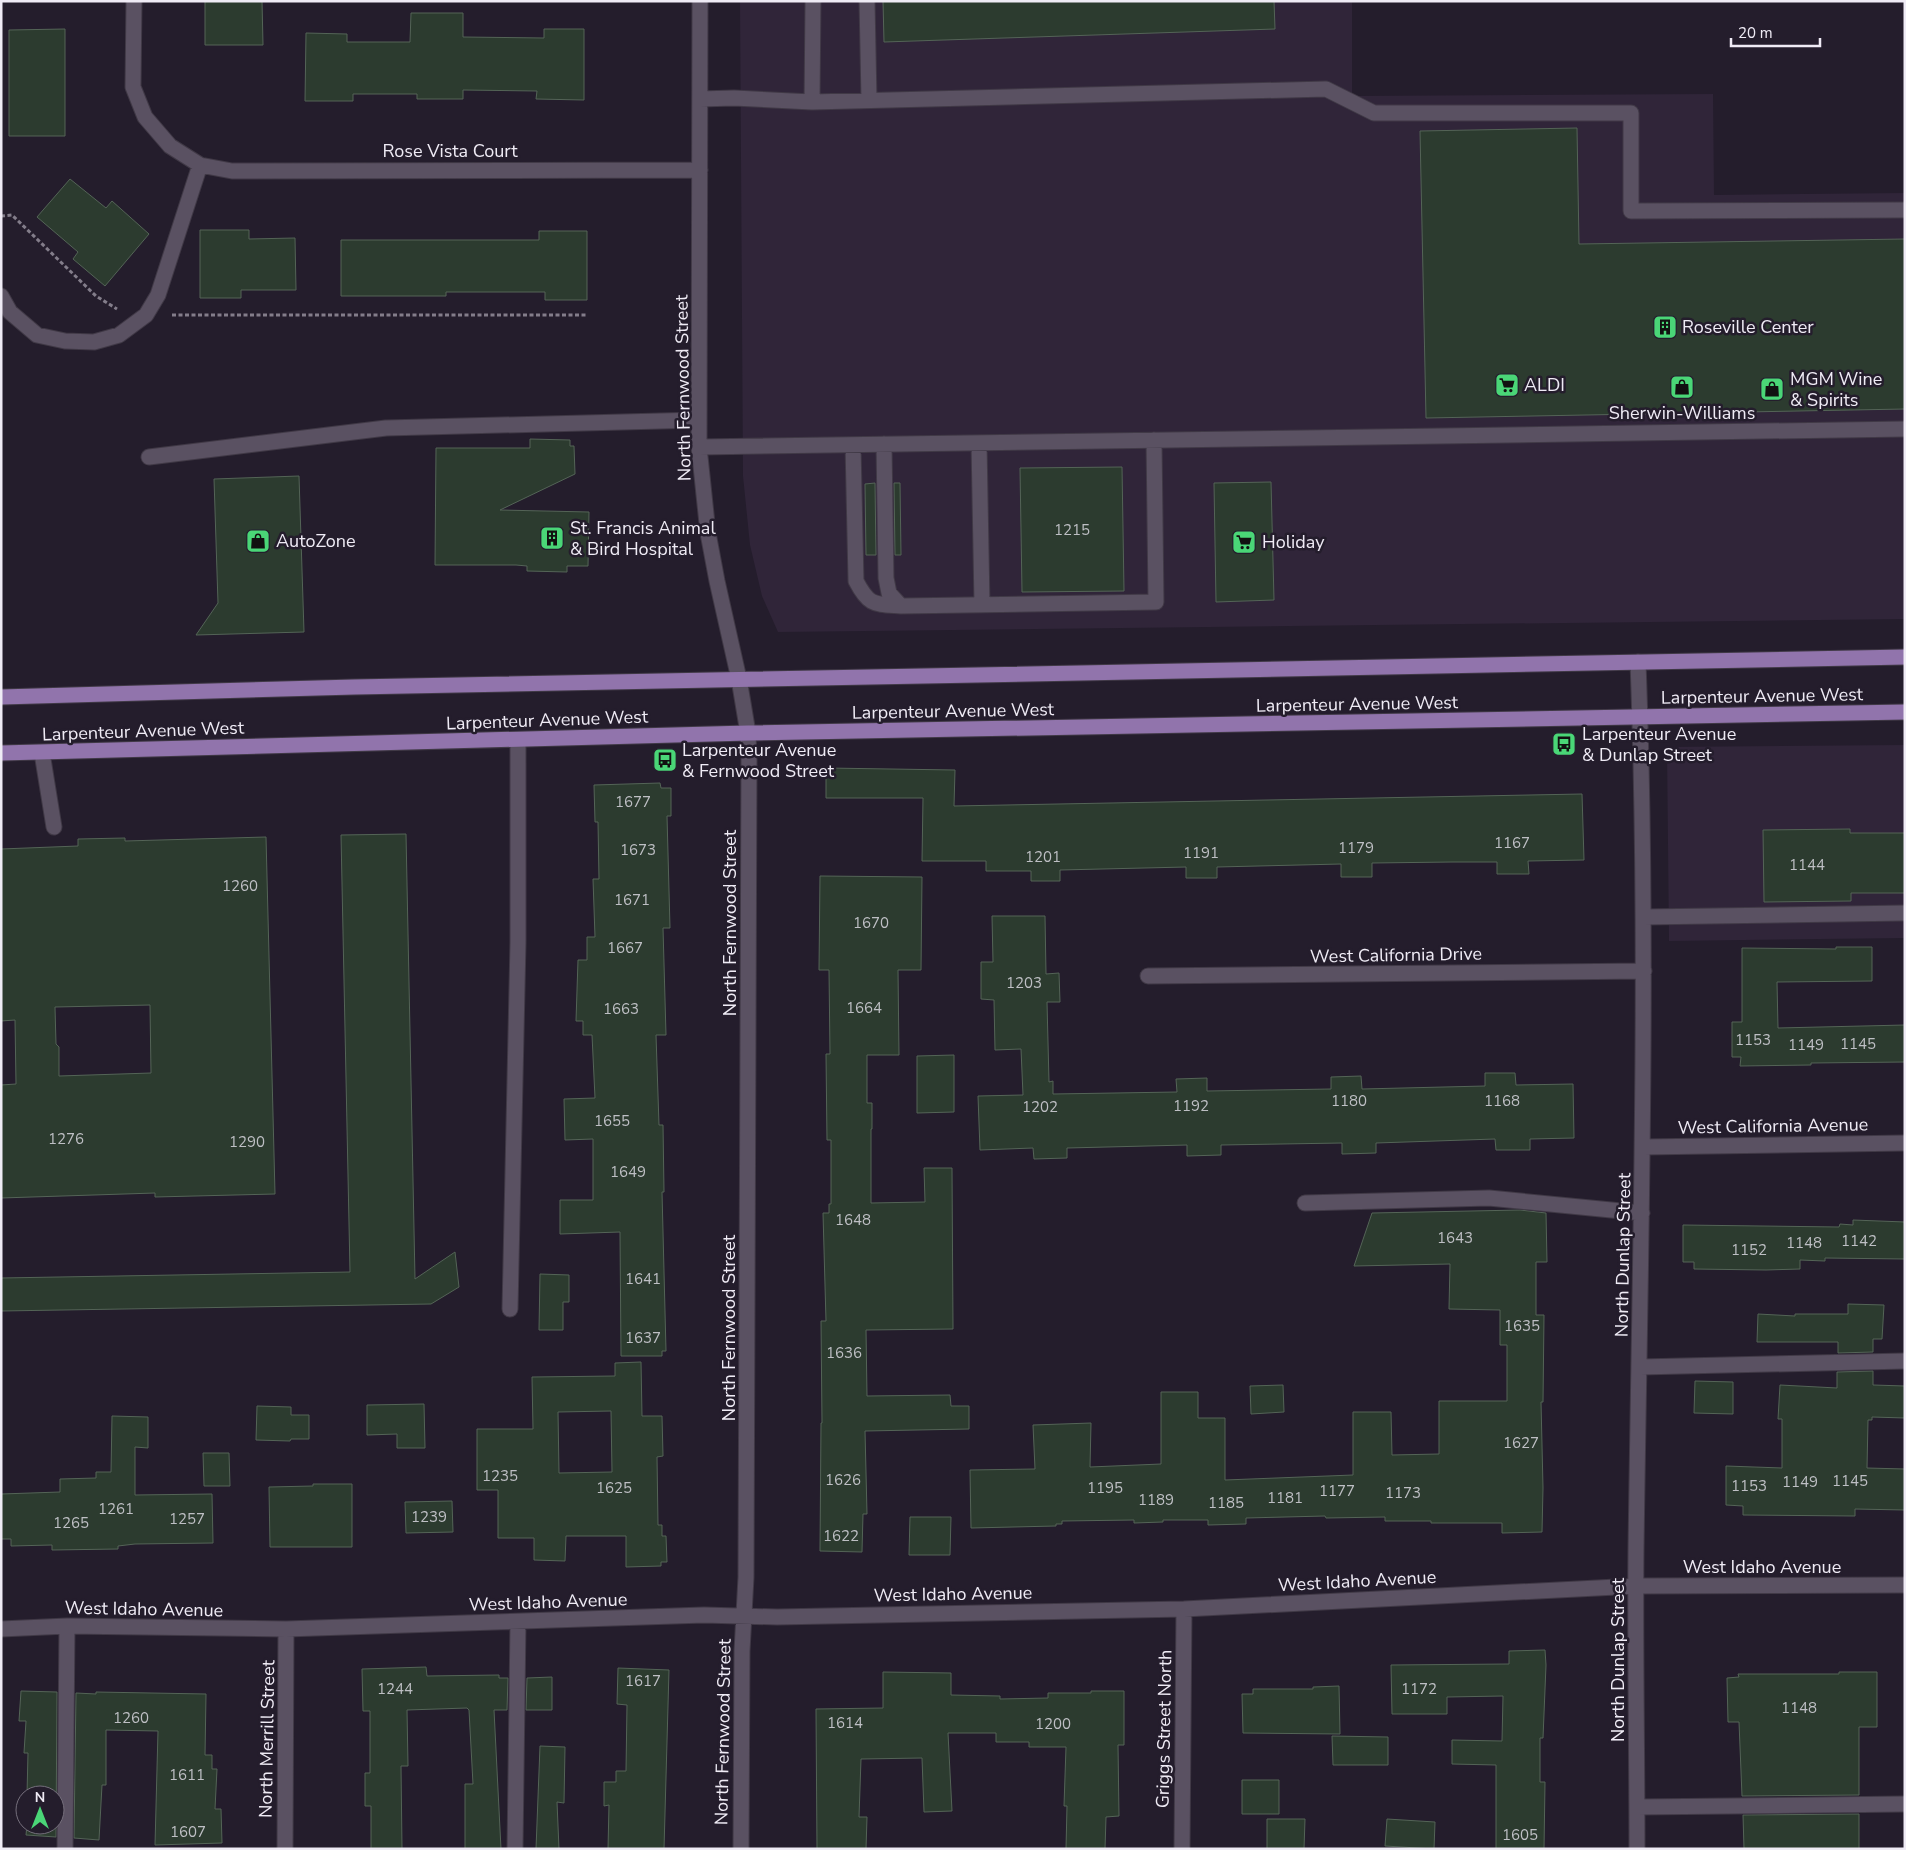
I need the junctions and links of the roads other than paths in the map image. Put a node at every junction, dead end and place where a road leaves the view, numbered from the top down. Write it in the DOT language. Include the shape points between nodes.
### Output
graph roads {
  1 [pos="134,1"];
  2 [pos="700,1"];
  3 [pos="813,1"];
  4 [pos="867,1"];
  5 [pos="700,99"];
  6 [pos="869,100"];
  7 [pos="812,102"];
  8 [pos="200,165"];
  9 [pos="700,170"];
  10 [pos="1905,210"];
  11 [pos="1,296"];
  12 [pos="699,420"];
  13 [pos="1905,429"];
  14 [pos="1154,440"];
  15 [pos="979,443"];
  16 [pos="884,444"];
  17 [pos="853,445"];
  18 [pos="699,447"];
  19 [pos="149,458"];
  20 [pos="982,604"];
  21 [pos="901,606"];
  22 [pos="1905,657"];
  23 [pos="1638,662"];
  24 [pos="739,679"];
  25 [pos="1,697"];
  26 [pos="1905,712"];
  27 [pos="1640,717"];
  28 [pos="748,733"];
  29 [pos="518,740"];
  30 [pos="42,752"];
  31 [pos="1,753"];
  32 [pos="54,827"];
  33 [pos="1905,914"];
  34 [pos="1644,918"];
  35 [pos="1644,972"];
  36 [pos="1148,976"];
  37 [pos="1905,1143"];
  38 [pos="1643,1147"];
  39 [pos="1304,1203"];
  40 [pos="1642,1213"];
  41 [pos="510,1309"];
  42 [pos="1905,1361"];
  43 [pos="1640,1367"];
  44 [pos="1905,1585"];
  45 [pos="1636,1586"];
  46 [pos="1184,1609"];
  47 [pos="744,1616"];
  48 [pos="518,1622"];
  49 [pos="67,1626"];
  50 [pos="1,1629"];
  51 [pos="286,1629"];
  52 [pos="1905,1804"];
  53 [pos="1637,1808"];
  54 [pos="65,1849"];
  55 [pos="285,1849"];
  56 [pos="515,1849"];
  57 [pos="741,1849"];
  58 [pos="1182,1849"];
  59 [pos="1636,1849"];
  1 -- 8 [label="street, Rose Vista Court" via="133,87 144,117 170,146"];
  2 -- 5 [label="street, North Fernwood Street"];
  3 -- 7 [label="street"];
  4 -- 6 [label="street"];
  5 -- 7 [label="street"];
  5 -- 9 [label="street, North Fernwood Street"];
  6 -- 7 [label="street"];
  6 -- 10 [label="street" via="1326,89 1374,113 1631,113 1631,211"];
  8 -- 9 [label="street, Rose Vista Court" via="232,171"];
  8 -- 11 [label="street" via="158,295 146,315 119,335 94,342 65,341 37,335 10,312"];
  9 -- 12 [label="street, North Fernwood Street"];
  12 -- 18 [label="street, North Fernwood Street"];
  12 -- 19 [label="street" via="386,428"];
  13 -- 14 [label="street"];
  14 -- 15 [label="street"];
  14 -- 20 [label="street" via="1156,602"];
  15 -- 16 [label="street"];
  15 -- 20 [label="street"];
  16 -- 17 [label="street"];
  16 -- 21 [label="street" via="886,578 889,593"];
  17 -- 18 [label="street"];
  17 -- 21 [label="street" via="856,581 864,596 876,604"];
  18 -- 24 [label="street, North Fernwood Street" via="708,533"];
  20 -- 21 [label="street"];
  22 -- 23 [label="main road, Larpenteur Avenue West"];
  23 -- 24 [label="main road, Larpenteur Avenue West"];
  23 -- 27 [label="street, North Dunlap Street"];
  24 -- 25 [label="main road, Larpenteur Avenue West"];
  24 -- 28 [label="street, North Fernwood Street"];
  26 -- 27 [label="main road, Larpenteur Avenue West"];
  27 -- 28 [label="main road, Larpenteur Avenue West"];
  27 -- 34 [label="street, North Dunlap Street"];
  28 -- 29 [label="main road, Larpenteur Avenue West"];
  28 -- 47 [label="street, North Fernwood Street" via="747,1547"];
  29 -- 30 [label="main road, Larpenteur Avenue West"];
  29 -- 41 [label="street" via="518,942"];
  30 -- 31 [label="main road, Larpenteur Avenue West"];
  30 -- 32 [label="street"];
  33 -- 34 [label="street"];
  34 -- 35 [label="street, North Dunlap Street"];
  35 -- 36 [label="street, West California Drive"];
  35 -- 38 [label="street, North Dunlap Street"];
  37 -- 38 [label="street, West California Avenue"];
  38 -- 40 [label="street, North Dunlap Street"];
  39 -- 40 [label="street" via="1489,1198"];
  40 -- 43 [label="street, North Dunlap Street"];
  42 -- 43 [label="street"];
  43 -- 45 [label="street, North Dunlap Street"];
  44 -- 45 [label="street, West Idaho Avenue"];
  45 -- 46 [label="street, West Idaho Avenue"];
  45 -- 53 [label="street, North Dunlap Street"];
  46 -- 47 [label="street, West Idaho Avenue"];
  46 -- 58 [label="street, Griggs Street North"];
  47 -- 48 [label="street, West Idaho Avenue"];
  47 -- 57 [label="street, North Fernwood Street"];
  48 -- 51 [label="street, West Idaho Avenue"];
  48 -- 56 [label="street"];
  49 -- 50 [label="street, West Idaho Avenue"];
  49 -- 51 [label="street, West Idaho Avenue"];
  49 -- 54 [label="street"];
  51 -- 55 [label="street, North Merrill Street"];
  52 -- 53 [label="street"];
  53 -- 59 [label="street, North Dunlap Street"];
}
